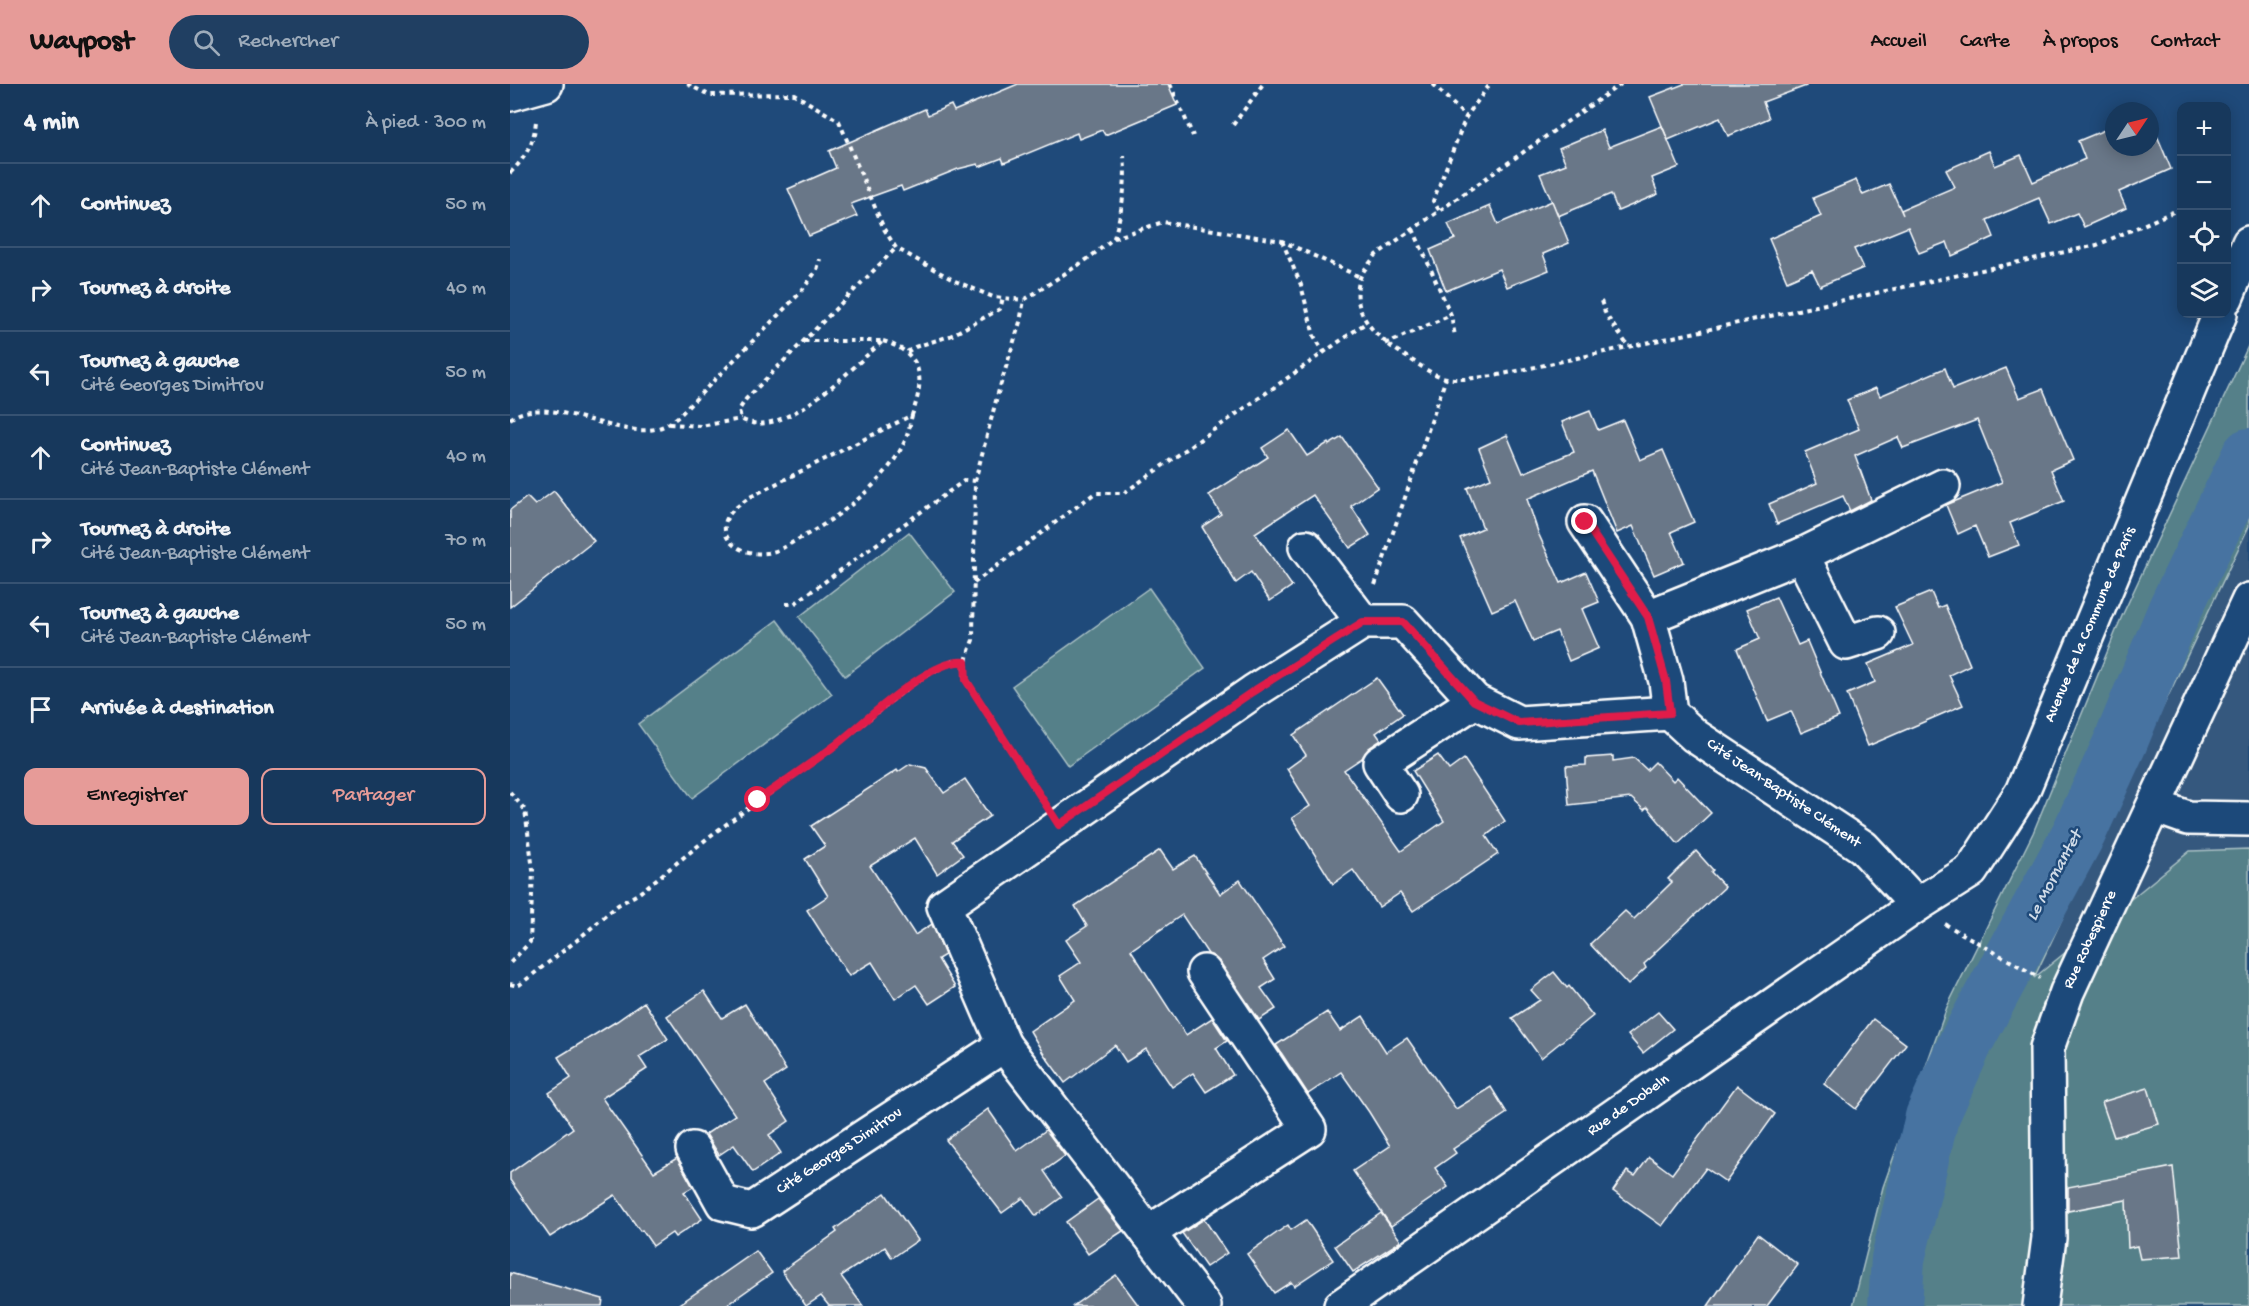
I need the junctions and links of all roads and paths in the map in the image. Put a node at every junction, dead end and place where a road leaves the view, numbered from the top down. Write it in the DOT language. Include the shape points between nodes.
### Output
graph roads {
  1 [pos="546,84"];
  2 [pos="687,84"];
  3 [pos="1170,84"];
  4 [pos="1263,84"];
  5 [pos="1433,84"];
  6 [pos="1490,84"];
  7 [pos="1622,84"];
  8 [pos="511,91"];
  9 [pos="1466,117"];
  10 [pos="536,121"];
  11 [pos="1233,125"];
  12 [pos="1193,136"];
  13 [pos="1124,156"];
  14 [pos="510,173"];
  15 [pos="1439,210"];
  16 [pos="2177,210"];
  17 [pos="1413,229"];
  18 [pos="1114,238"];
  19 [pos="1282,241"];
  20 [pos="2249,243"];
  21 [pos="896,248"];
  22 [pos="820,259"];
  23 [pos="1360,277"];
  24 [pos="2231,286"];
  25 [pos="1003,297"];
  26 [pos="1024,300"];
  27 [pos="1601,301"];
  28 [pos="1451,315"];
  29 [pos="2218,318"];
  30 [pos="1367,322"];
  31 [pos="1455,336"];
  32 [pos="804,341"];
  33 [pos="883,341"];
  34 [pos="1385,344"];
  35 [pos="1628,346"];
  36 [pos="907,352"];
  37 [pos="1324,352"];
  38 [pos="1446,378"];
  39 [pos="510,414"];
  40 [pos="516,415"];
  41 [pos="912,415"];
  42 [pos="741,419"];
  43 [pos="510,420"];
  44 [pos="669,424"];
  45 [pos="975,481"];
  46 [pos="1943,486"];
  47 [pos="1585,522"];
  48 [pos="1306,547"];
  49 [pos="1802,555"];
  50 [pos="973,583"];
  51 [pos="2249,600"];
  52 [pos="786,604"];
  53 [pos="1648,617"];
  54 [pos="1363,622"];
  55 [pos="1878,633"];
  56 [pos="965,662"];
  57 [pos="1474,701"];
  58 [pos="1670,713"];
  59 [pos="510,792"];
  60 [pos="1401,795"];
  61 [pos="2154,806"];
  62 [pos="2249,819"];
  63 [pos="1059,825"];
  64 [pos="1917,905"];
  65 [pos="1953,929"];
  66 [pos="510,963"];
  67 [pos="1204,972"];
  68 [pos="2041,979"];
  69 [pos="510,984"];
  70 [pos="1005,1045"];
  71 [pos="693,1149"];
  72 [pos="1148,1233"];
  73 [pos="1204,1306"];
  74 [pos="1341,1306"];
  75 [pos="2040,1306"];
  1 -- 8 [label="street"];
  2 -- 21 [label="path" via="710,95 794,94 839,121 884,229"];
  3 -- 12 [label="path"];
  4 -- 11 [label="path"];
  5 -- 9 [label="path"];
  6 -- 9 [label="path"];
  7 -- 15 [label="path"];
  9 -- 15 [label="path" via="1433,201"];
  10 -- 14 [label="path" via="527,153"];
  13 -- 18 [label="path" via="1123,202"];
  15 -- 17 [label="path"];
  16 -- 35 [label="path" via="2097,245"];
  17 -- 23 [label="path" via="1376,255"];
  17 -- 28 [label="path"];
  18 -- 19 [label="path" via="1162,222"];
  18 -- 26 [label="path"];
  19 -- 23 [label="path"];
  19 -- 37 [label="path" via="1301,285 1314,336"];
  20 -- 24 [label="street"];
  21 -- 25 [label="path" via="955,281 993,297"];
  21 -- 32 [label="path"];
  22 -- 44 [label="path" via="800,293"];
  23 -- 30 [label="path" via="1360,307"];
  25 -- 26 [label="path"];
  25 -- 36 [label="path" via="1000,309 950,336"];
  26 -- 45 [label="path"];
  27 -- 35 [label="path"];
  28 -- 31 [label="path"];
  28 -- 34 [label="path"];
  29 -- 64 [label="street, Avenue de la Commune de Paris" via="2022,792 1971,871"];
  30 -- 34 [label="path"];
  30 -- 37 [label="path"];
  32 -- 33 [label="path"];
  32 -- 42 [label="path" via="747,399 739,410"];
  33 -- 36 [label="path"];
  33 -- 42 [label="path" via="796,413 765,423"];
  34 -- 38 [label="path"];
  35 -- 38 [label="path" via="1494,376"];
  36 -- 41 [label="path" via="919,373 918,400"];
  37 -- 50 [label="path" via="1125,493 1095,493"];
  38 -- 54 [label="path"];
  39 -- 40 [label="path"];
  40 -- 43 [label="path"];
  40 -- 44 [label="path" via="551,412 637,430"];
  41 -- 41 [label="path" via="736,508 725,524 733,546 754,554 772,552 821,528 888,468 906,438"];
  42 -- 44 [label="path" via="701,426"];
  45 -- 50 [label="path"];
  45 -- 52 [label="path" via="965,480 794,604"];
  46 -- 49 [label="street"];
  47 -- 53 [label="street"];
  48 -- 54 [label="street"];
  49 -- 53 [label="street"];
  49 -- 55 [label="street" via="1846,643"];
  50 -- 56 [label="path" via="973,640"];
  51 -- 61 [label="street, Rue Robespierre"];
  53 -- 58 [label="street" via="1666,681"];
  54 -- 57 [label="street" via="1403,622"];
  54 -- 63 [label="street" via="1252,692"];
  56 -- 63 [label="path" via="966,680"];
  56 -- 69 [label="path" via="955,660 924,675 638,894 618,905 518,986"];
  57 -- 58 [label="street" via="1519,723"];
  57 -- 60 [label="street" via="1380,764"];
  58 -- 64 [label="street, Cité Jean-Baptiste Clément" via="1695,735 1863,847"];
  59 -- 66 [label="path" via="525,810 533,870 530,942"];
  61 -- 62 [label="street" via="2188,818"];
  61 -- 75 [label="street, Rue Robespierre" via="2067,992 2046,1048 2049,1238"];
  63 -- 70 [label="street" via="944,906"];
  64 -- 74 [label="street, Rue de Dobeln"];
  65 -- 68 [label="path"];
  67 -- 72 [label="street" via="1309,1129"];
  70 -- 71 [label="street, Cité Georges Dimitrov" via="752,1210 723,1203"];
  70 -- 72 [label="street"];
  72 -- 73 [label="street"];
}
